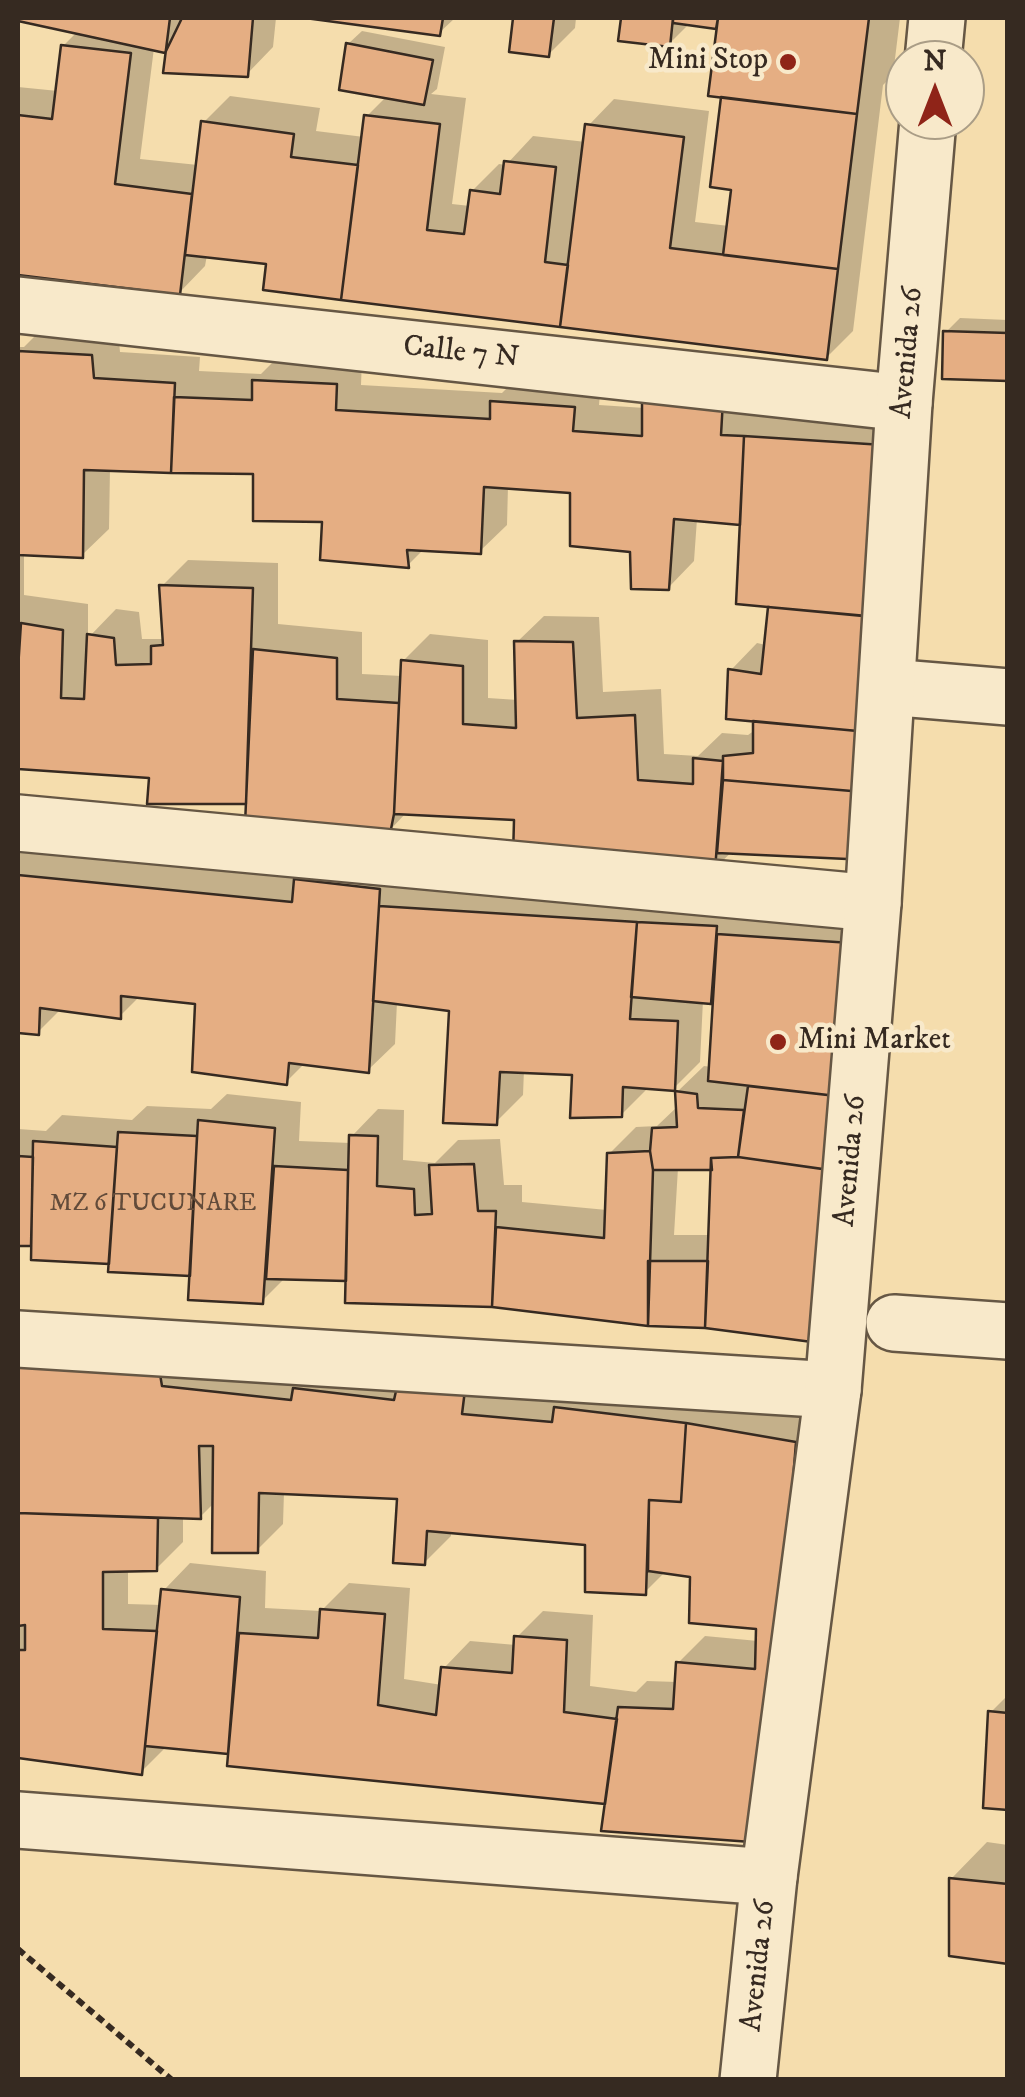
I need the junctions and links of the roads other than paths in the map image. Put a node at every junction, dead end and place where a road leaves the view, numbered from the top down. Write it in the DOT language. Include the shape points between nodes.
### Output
graph roads {
  1 [pos="926,140"];
  2 [pos="18,305"];
  3 [pos="904,403"];
  4 [pos="888,687"];
  5 [pos="1008,697"];
  6 [pos="18,823"];
  7 [pos="874,903"];
  8 [pos="894,1323"];
  9 [pos="1008,1331"];
  10 [pos="18,1339"];
  11 [pos="833,1390"];
  12 [pos="18,1820"];
  13 [pos="769,1876"];
  14 [pos="748,2080"];
  1 -- 3 [label="street, Avenida 26"];
  2 -- 3 [label="street, Calle 7 N"];
  3 -- 4 [label="street, Avenida 26"];
  4 -- 5 [label="street"];
  4 -- 7 [label="street, Avenida 26"];
  6 -- 7 [label="street"];
  7 -- 11 [label="street, Avenida 26"];
  8 -- 9 [label="street"];
  10 -- 11 [label="street"];
  11 -- 13 [label="street, Avenida 26"];
  12 -- 13 [label="street"];
  13 -- 14 [label="street, Avenida 26"];
}
